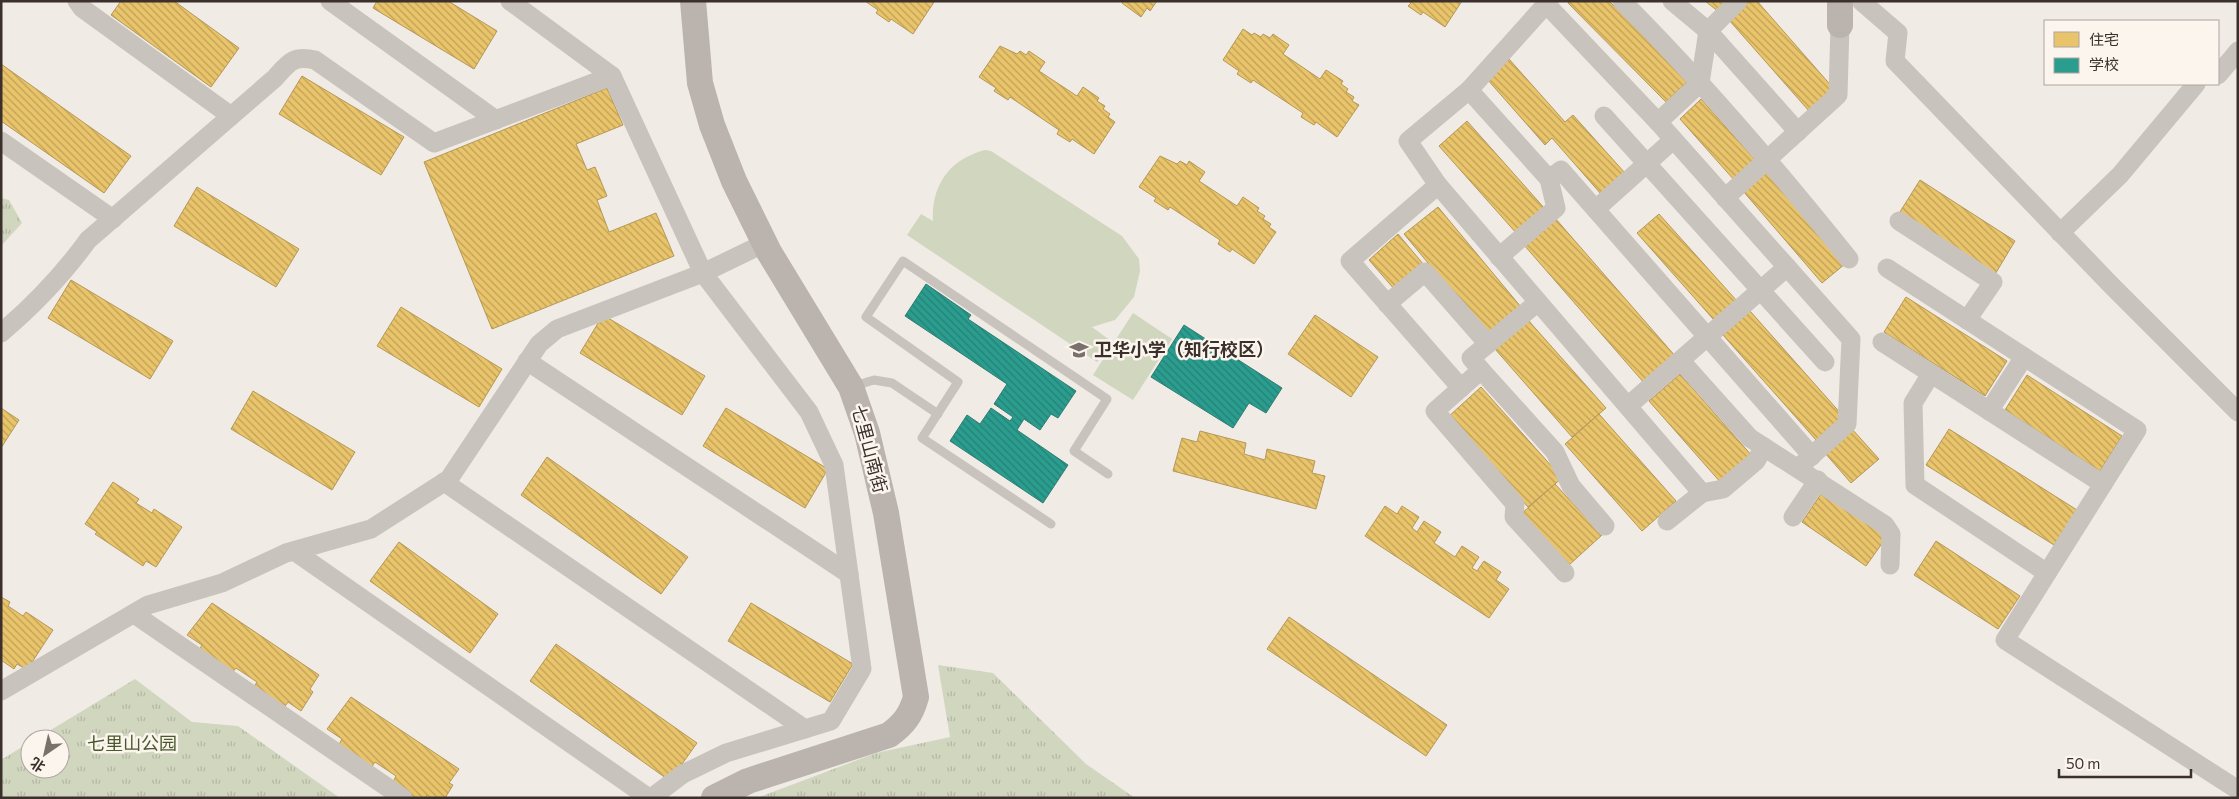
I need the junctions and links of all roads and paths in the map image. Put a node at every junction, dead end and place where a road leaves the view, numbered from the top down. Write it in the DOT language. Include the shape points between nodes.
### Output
graph roads {
  1 [pos="77,1"];
  2 [pos="330,1"];
  3 [pos="510,1"];
  4 [pos="693,1"];
  5 [pos="1622,1"];
  6 [pos="1672,1"];
  7 [pos="1738,1"];
  8 [pos="1861,1"];
  9 [pos="1548,3"];
  10 [pos="1840,13"];
  11 [pos="1708,31"];
  12 [pos="2238,51"];
  13 [pos="2219,74"];
  14 [pos="612,76"];
  15 [pos="1700,83"];
  16 [pos="2195,85"];
  17 [pos="1469,90"];
  18 [pos="231,116"];
  19 [pos="1604,116"];
  20 [pos="496,120"];
  21 [pos="1658,122"];
  22 [pos="1798,132"];
  23 [pos="1673,140"];
  24 [pos="1,141"];
  25 [pos="1769,159"];
  26 [pos="1647,163"];
  27 [pos="1549,179"];
  28 [pos="1438,186"];
  29 [pos="1725,198"];
  30 [pos="1596,209"];
  31 [pos="112,219"];
  32 [pos="1899,221"];
  33 [pos="2060,233"];
  34 [pos="765,243"];
  35 [pos="1499,258"];
  36 [pos="1850,259"];
  37 [pos="1787,267"];
  38 [pos="1886,268"];
  39 [pos="703,273"];
  40 [pos="1760,290"];
  41 [pos="1538,302"];
  42 [pos="1387,304"];
  43 [pos="1968,320"];
  44 [pos="1,333"];
  45 [pos="1708,337"];
  46 [pos="1882,342"];
  47 [pos="1488,344"];
  48 [pos="2024,357"];
  49 [pos="527,361"];
  50 [pos="1681,361"];
  51 [pos="1825,362"];
  52 [pos="1481,370"];
  53 [pos="1931,374"];
  54 [pos="851,386"];
  55 [pos="1461,388"];
  56 [pos="1628,406"];
  57 [pos="1989,411"];
  58 [pos="2238,412"];
  59 [pos="938,414"];
  60 [pos="1764,447"];
  61 [pos="1812,456"];
  62 [pos="1798,468"];
  63 [pos="1108,474"];
  64 [pos="1818,480"];
  65 [pos="444,482"];
  66 [pos="2103,484"];
  67 [pos="1702,493"];
  68 [pos="1793,517"];
  69 [pos="1667,521"];
  70 [pos="1051,524"];
  71 [pos="1605,526"];
  72 [pos="294,551"];
  73 [pos="1890,565"];
  74 [pos="1565,573"];
  75 [pos="2047,573"];
  76 [pos="849,574"];
  77 [pos="134,614"];
  78 [pos="1,691"];
  79 [pos="805,729"];
  80 [pos="2238,790"];
  81 [pos="403,798"];
  82 [pos="650,798"];
  83 [pos="714,798"];
  1 -- 18 [label="street" via="82,8"];
  2 -- 20 [label="street"];
  3 -- 14 [label="street"];
  4 -- 34 [label="street, 七里山南街" via="700,83 712,125 734,181"];
  5 -- 15 [label="street"];
  6 -- 11 [label="street"];
  7 -- 11 [label="street"];
  8 -- 33 [label="street" via="1898,34 1895,61"];
  9 -- 17 [label="street"];
  9 -- 21 [label="street"];
  10 -- 22 [label="street" via="1838,95"];
  11 -- 15 [label="street"];
  11 -- 22 [label="street"];
  12 -- 13 [label="street"];
  14 -- 20 [label="street"];
  14 -- 39 [label="street"];
  15 -- 21 [label="street"];
  15 -- 25 [label="street"];
  16 -- 33 [label="street" via="2120,175"];
  17 -- 27 [label="street"];
  17 -- 28 [label="street" via="1408,141"];
  18 -- 20 [label="street" via="289,63 301,57 315,60 434,143"];
  18 -- 31 [label="street"];
  19 -- 26 [label="street"];
  21 -- 23 [label="street"];
  22 -- 25 [label="street"];
  23 -- 26 [label="street"];
  23 -- 29 [label="street"];
  24 -- 31 [label="street"];
  25 -- 29 [label="street"];
  25 -- 36 [label="street"];
  26 -- 30 [label="street"];
  26 -- 40 [label="street"];
  27 -- 30 [label="street" via="1561,170"];
  27 -- 35 [label="street" via="1556,208"];
  28 -- 35 [label="street"];
  28 -- 42 [label="street" via="1350,261"];
  29 -- 37 [label="street"];
  30 -- 45 [label="street"];
  31 -- 44 [label="street" via="88,240 40,300"];
  32 -- 43 [label="street" via="1992,282"];
  33 -- 58 [label="street"];
  34 -- 39 [label="street"];
  34 -- 54 [label="street, 七里山南街"];
  35 -- 41 [label="street"];
  37 -- 40 [label="street"];
  37 -- 61 [label="street" via="1851,339 1847,424"];
  38 -- 43 [label="street"];
  39 -- 49 [label="street" via="557,329 539,344"];
  39 -- 76 [label="street" via="809,412 834,466"];
  40 -- 45 [label="street"];
  40 -- 51 [label="street"];
  41 -- 47 [label="street"];
  41 -- 56 [label="street"];
  42 -- 47 [label="street" via="1425,272"];
  42 -- 55 [label="street"];
  43 -- 48 [label="street"];
  45 -- 50 [label="street"];
  45 -- 61 [label="street"];
  46 -- 53 [label="street"];
  47 -- 52 [label="street" via="1472,358"];
  48 -- 57 [label="street"];
  48 -- 66 [label="street" via="2137,430"];
  49 -- 65 [label="street" via="457,469"];
  49 -- 76 [label="street"];
  50 -- 56 [label="street"];
  50 -- 60 [label="street" via="1750,438"];
  52 -- 55 [label="street"];
  52 -- 71 [label="street" via="1555,452 1571,486"];
  53 -- 57 [label="street"];
  53 -- 75 [label="street" via="1914,403 1915,485"];
  54 -- 59 [label="lane" via="874,380 892,383"];
  54 -- 83 [label="street, 七里山南街" via="868,433 886,513 916,697 911,713 904,724 889,735 748,781"];
  55 -- 74 [label="street" via="1435,411 1515,504 1514,517"];
  56 -- 67 [label="street"];
  57 -- 66 [label="street"];
  59 -- 63 [label="lane" via="958,382 866,317 903,261 1107,399 1074,452"];
  59 -- 70 [label="lane" via="922,438"];
  60 -- 62 [label="street"];
  60 -- 67 [label="street" via="1756,461 1723,490"];
  61 -- 62 [label="street"];
  62 -- 64 [label="street"];
  64 -- 68 [label="street"];
  64 -- 73 [label="street" via="1885,525 1890,534"];
  65 -- 72 [label="street" via="370,529"];
  65 -- 79 [label="street"];
  66 -- 75 [label="street"];
  67 -- 69 [label="street"];
  72 -- 77 [label="street" via="222,583 148,605"];
  72 -- 82 [label="street"];
  75 -- 80 [label="street" via="2005,640"];
  76 -- 79 [label="street" via="862,669 831,721"];
  77 -- 78 [label="street"];
  77 -- 81 [label="street"];
  79 -- 82 [label="street" via="726,754 684,774"];
}
